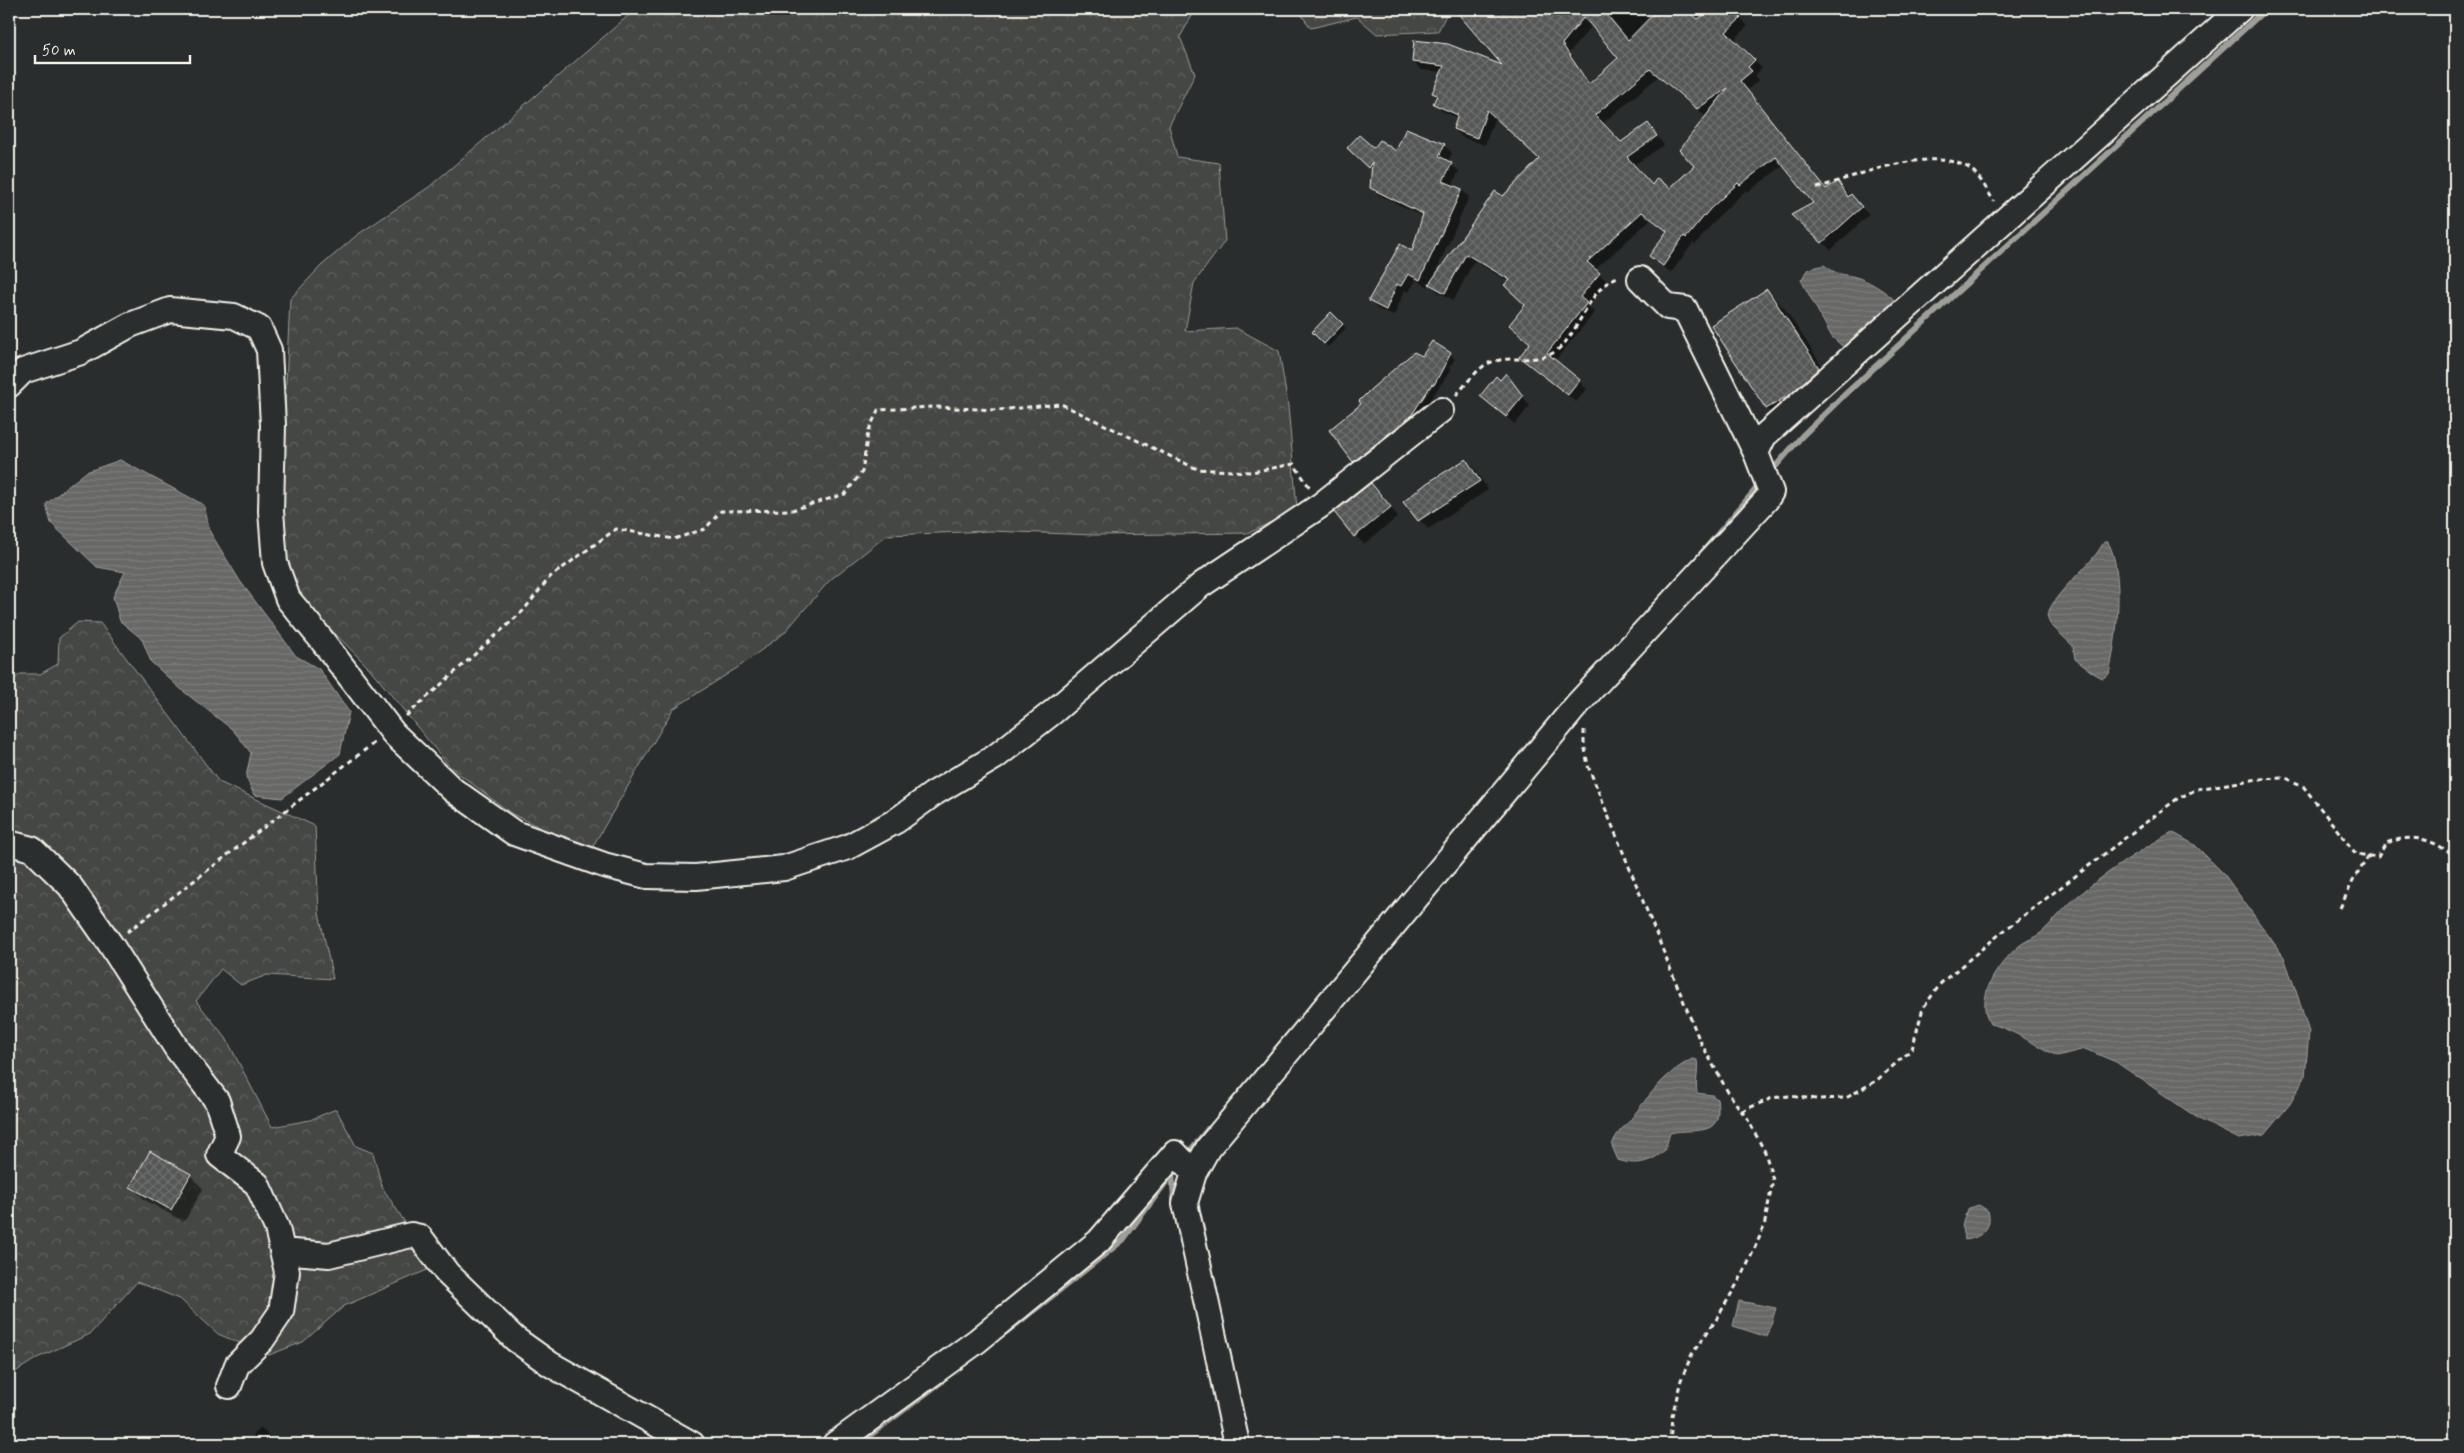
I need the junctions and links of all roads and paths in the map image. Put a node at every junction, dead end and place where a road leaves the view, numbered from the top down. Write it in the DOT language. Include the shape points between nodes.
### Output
graph roads {
  1 [pos="2240,9"];
  2 [pos="1817,188"];
  3 [pos="2007,218"];
  4 [pos="1640,279"];
  5 [pos="9,385"];
  6 [pos="1441,410"];
  7 [pos="1762,470"];
  8 [pos="1321,505"];
  9 [pos="1584,727"];
  10 [pos="391,730"];
  11 [pos="9,842"];
  12 [pos="2369,856"];
  13 [pos="2455,856"];
  14 [pos="2340,908"];
  15 [pos="111,945"];
  16 [pos="1742,1111"];
  17 [pos="1186,1165"];
  18 [pos="282,1251"];
  19 [pos="229,1386"];
  20 [pos="692,1444"];
  21 [pos="835,1444"];
  22 [pos="1237,1444"];
  23 [pos="1670,1444"];
  1 -- 3 [label="street"];
  2 -- 3 [label="path" via="1914,160 1956,162 1971,169"];
  3 -- 7 [label="street" via="1764,436"];
  4 -- 6 [label="path" via="1623,275 1613,278 1600,288 1567,341 1555,351 1540,358 1505,358 1486,364"];
  4 -- 7 [label="street" via="1668,306 1684,309"];
  5 -- 10 [label="street" via="23,371 81,352 130,325 170,310 234,316 259,328 269,350 273,426 271,511 275,563 288,599"];
  6 -- 8 [label="street"];
  7 -- 17 [label="street" via="1771,492 1766,500 1576,706 1208,1148"];
  8 -- 10 [label="street" via="1201,585 1053,712 995,757 848,848 784,868 696,877 646,876 604,865 514,833 453,790"];
  8 -- 10 [label="path" via="1294,464 1251,472 1197,469 1061,404 998,410 934,407 878,410 868,432 862,472 845,494 792,510 721,511 705,529 674,539 616,529 550,577 524,611"];
  9 -- 16 [label="path" via="1588,766 1699,1039"];
  10 -- 15 [label="path"];
  11 -- 15 [label="street" via="32,849 70,886"];
  12 -- 13 [label="path" via="2378,857 2386,843 2414,836"];
  12 -- 14 [label="path"];
  12 -- 16 [label="path" via="2356,854 2303,786 2286,778 2197,788 2177,799 2000,933 1941,983 1923,1008 1912,1049 1876,1081 1846,1098 1772,1098"];
  15 -- 18 [label="street" via="177,1049 216,1101 228,1136 219,1155 257,1184 277,1228"];
  16 -- 23 [label="path" via="1765,1152 1773,1180 1764,1227 1744,1272 1692,1354 1680,1380"];
  17 -- 21 [label="street" via="977,1341"];
  17 -- 22 [label="street" via="1185,1203"];
  18 -- 19 [label="street" via="287,1272 281,1312 262,1340 237,1366"];
  18 -- 20 [label="street" via="329,1255 410,1234 420,1237 447,1273 515,1339 550,1364"];
}
